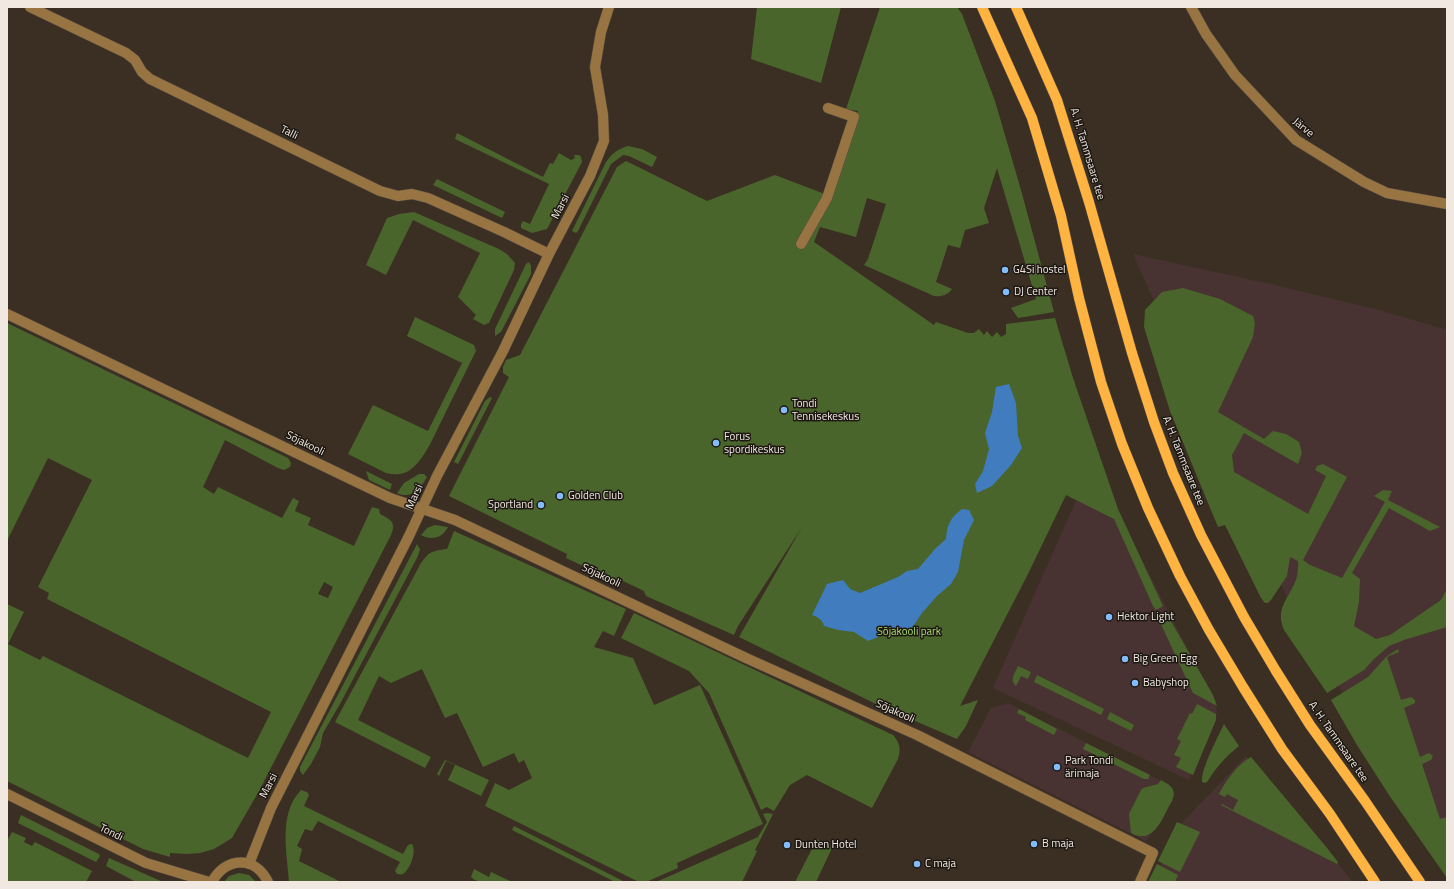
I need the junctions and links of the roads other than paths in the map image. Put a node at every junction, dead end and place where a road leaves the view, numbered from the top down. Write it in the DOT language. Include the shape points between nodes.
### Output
graph roads {
  1 [pos="30,7"];
  2 [pos="609,7"];
  3 [pos="982,7"];
  4 [pos="1016,7"];
  5 [pos="1190,7"];
  6 [pos="828,108"];
  7 [pos="1447,204"];
  8 [pos="801,244"];
  9 [pos="549,254"];
  10 [pos="7,314"];
  11 [pos="422,509"];
  12 [pos="7,794"];
  13 [pos="249,864"];
  14 [pos="210,882"];
  15 [pos="268,882"];
  16 [pos="1140,882"];
  17 [pos="1375,882"];
  18 [pos="1420,882"];
  1 -- 9 [label="street, Talli" via="126,54 135,60 150,79 380,191 398,196 412,194 428,198"];
  2 -- 9 [label="street, Marsi" via="601,32 595,67 603,115 604,140 590,176"];
  3 -- 17 [label="main road" via="1032,118 1061,216 1101,382 1148,508 1180,576 1242,687"];
  4 -- 18 [label="main road, A. H. Tammsaare tee" via="1057,100 1154,422 1173,473 1201,535 1244,617 1310,725"];
  5 -- 7 [label="street, Järve" via="1235,75 1296,140 1364,182 1387,193"];
  6 -- 8 [label="street" via="854,117 827,198"];
  9 -- 11 [label="street, Marsi" via="503,351"];
  10 -- 11 [label="street, Sõjakooli" via="390,498"];
  11 -- 13 [label="street, Marsi" via="271,808"];
  11 -- 16 [label="street, Sõjakooli" via="455,520 746,658 917,735 1153,853"];
  12 -- 14 [label="street, Tondi" via="146,863"];
  13 -- 14 [label="street" via="230,864 222,868"];
  13 -- 15 [label="street" via="258,868"];
}
